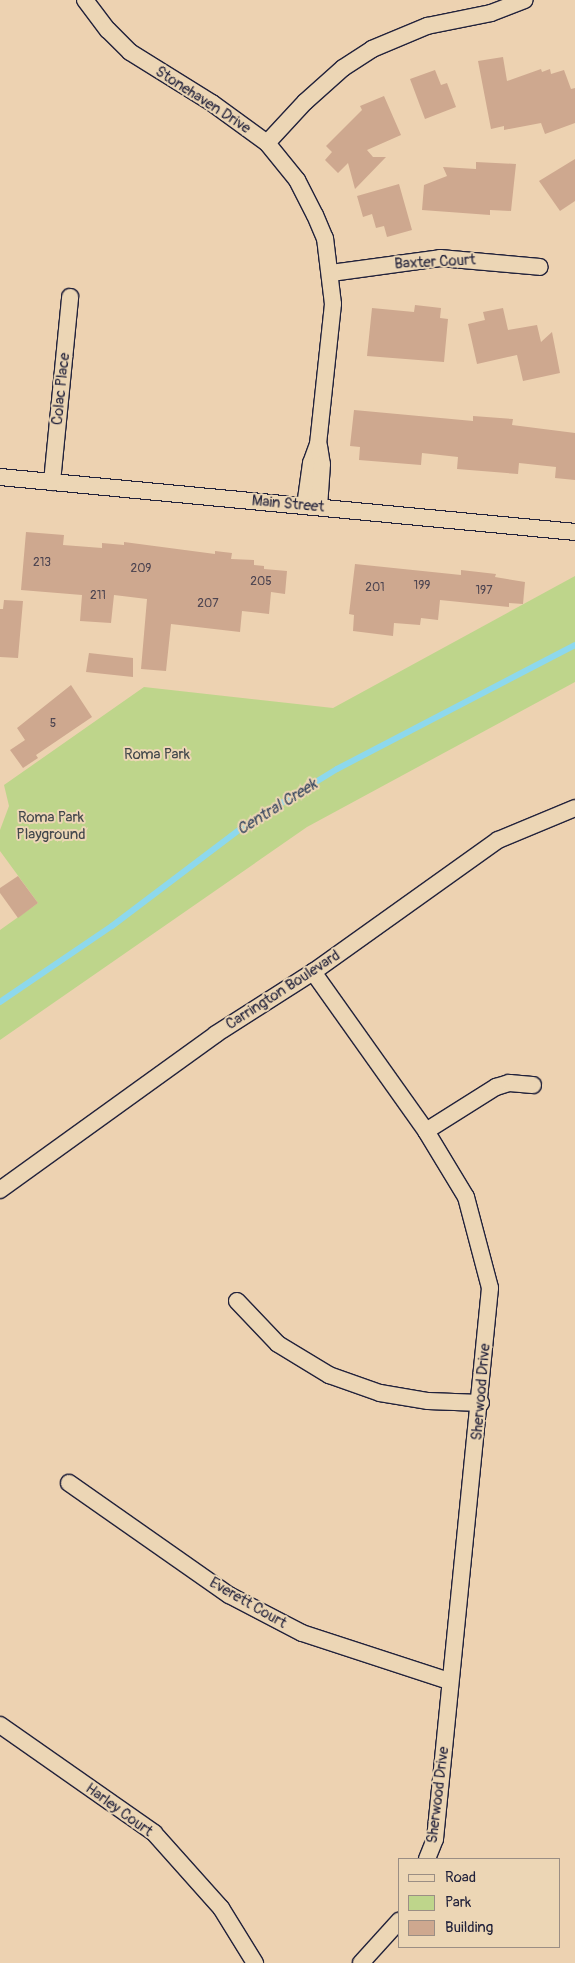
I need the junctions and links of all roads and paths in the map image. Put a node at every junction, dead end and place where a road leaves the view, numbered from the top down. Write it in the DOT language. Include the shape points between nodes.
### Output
graph roads {
  1 [pos="85,0"];
  2 [pos="525,0"];
  3 [pos="267,143"];
  4 [pos="540,266"];
  5 [pos="331,273"];
  6 [pos="70,297"];
  7 [pos="0,477"];
  8 [pos="52,482"];
  9 [pos="312,507"];
  10 [pos="575,532"];
  11 [pos="575,808"];
  12 [pos="313,972"];
  13 [pos="533,1085"];
  14 [pos="426,1131"];
  15 [pos="0,1190"];
  16 [pos="238,1301"];
  17 [pos="480,1403"];
  18 [pos="69,1483"];
  19 [pos="449,1681"];
  20 [pos="0,1726"];
  21 [pos="427,1858"];
  22 [pos="398,1922"];
  23 [pos="255,1963"];
  24 [pos="361,1963"];
  1 -- 3 [label="street, Stonehaven Drive" via="130,52 212,103"];
  2 -- 3 [label="street" via="491,13 427,26 372,49 343,68"];
  3 -- 5 [label="street, Stonehaven Drive" via="297,180 310,203 325,238"];
  4 -- 5 [label="street, Baxter Court" via="440,258"];
  5 -- 9 [label="street, Stonehaven Drive" via="332,304 318,444 322,464"];
  6 -- 8 [label="street, Colac Place"];
  7 -- 8 [label="street, Main Street"];
  8 -- 9 [label="street, Main Street"];
  9 -- 10 [label="street, Main Street"];
  11 -- 12 [label="street, Carrington Boulevard" via="498,840"];
  12 -- 14 [label="street, Sherwood Drive"];
  12 -- 15 [label="street, Carrington Boulevard" via="216,1034"];
  13 -- 14 [label="street" via="509,1083 496,1087"];
  14 -- 17 [label="street, Sherwood Drive" via="466,1197 490,1288"];
  16 -- 17 [label="street" via="278,1344 329,1375 380,1393 428,1401"];
  17 -- 19 [label="street, Sherwood Drive"];
  18 -- 19 [label="street, Everett Court" via="228,1595 311,1637"];
  19 -- 21 [label="street, Sherwood Drive" via="435,1840"];
  20 -- 23 [label="street, Harley Court" via="154,1833 221,1908"];
  22 -- 24 [label="street"];
}
